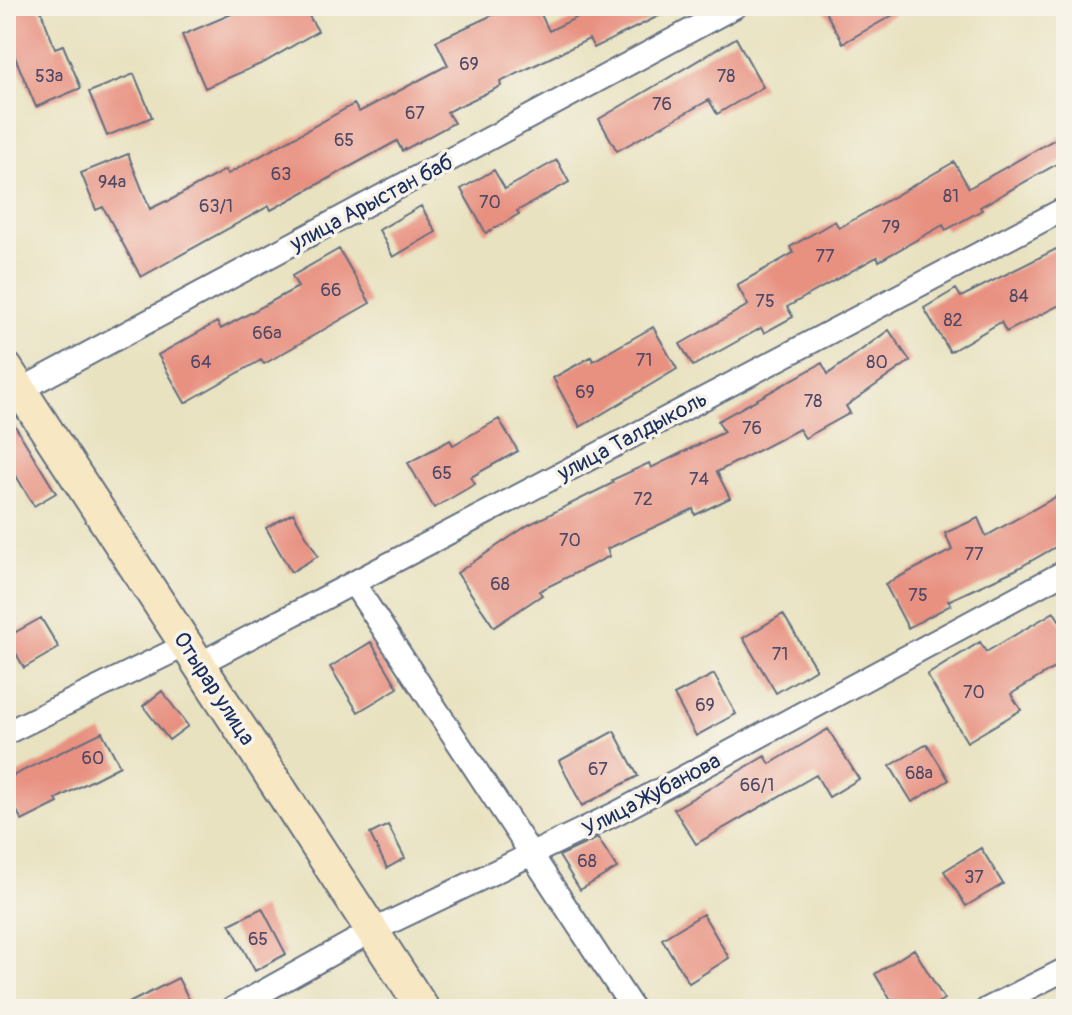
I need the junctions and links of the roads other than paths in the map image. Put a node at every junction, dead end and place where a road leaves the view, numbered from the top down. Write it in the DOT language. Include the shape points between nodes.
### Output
graph roads {
  1 [pos="736,6"];
  2 [pos="1066,208"];
  3 [pos="11,385"];
  4 [pos="1066,571"];
  5 [pos="354,584"];
  6 [pos="193,655"];
  7 [pos="6,733"];
  8 [pos="532,854"];
  9 [pos="372,931"];
  10 [pos="1066,969"];
  11 [pos="232,1009"];
  12 [pos="423,1009"];
  13 [pos="633,1009"];
  14 [pos="987,1009"];
  1 -- 3 [label="street, улица Арыстан баб"];
  2 -- 5 [label="street, улица Талдыколь"];
  3 -- 6 [label="street, Отырар улица"];
  4 -- 8 [label="street, Улица Жубанова"];
  5 -- 6 [label="street, улица Талдыколь"];
  5 -- 8 [label="street"];
  6 -- 7 [label="street, улица Талдыколь"];
  6 -- 9 [label="street, Отырар улица"];
  8 -- 9 [label="street, Улица Жубанова"];
  8 -- 13 [label="street"];
  9 -- 11 [label="street, Улица Жубанова"];
  9 -- 12 [label="street, Отырар улица"];
  10 -- 14 [label="street"];
}
